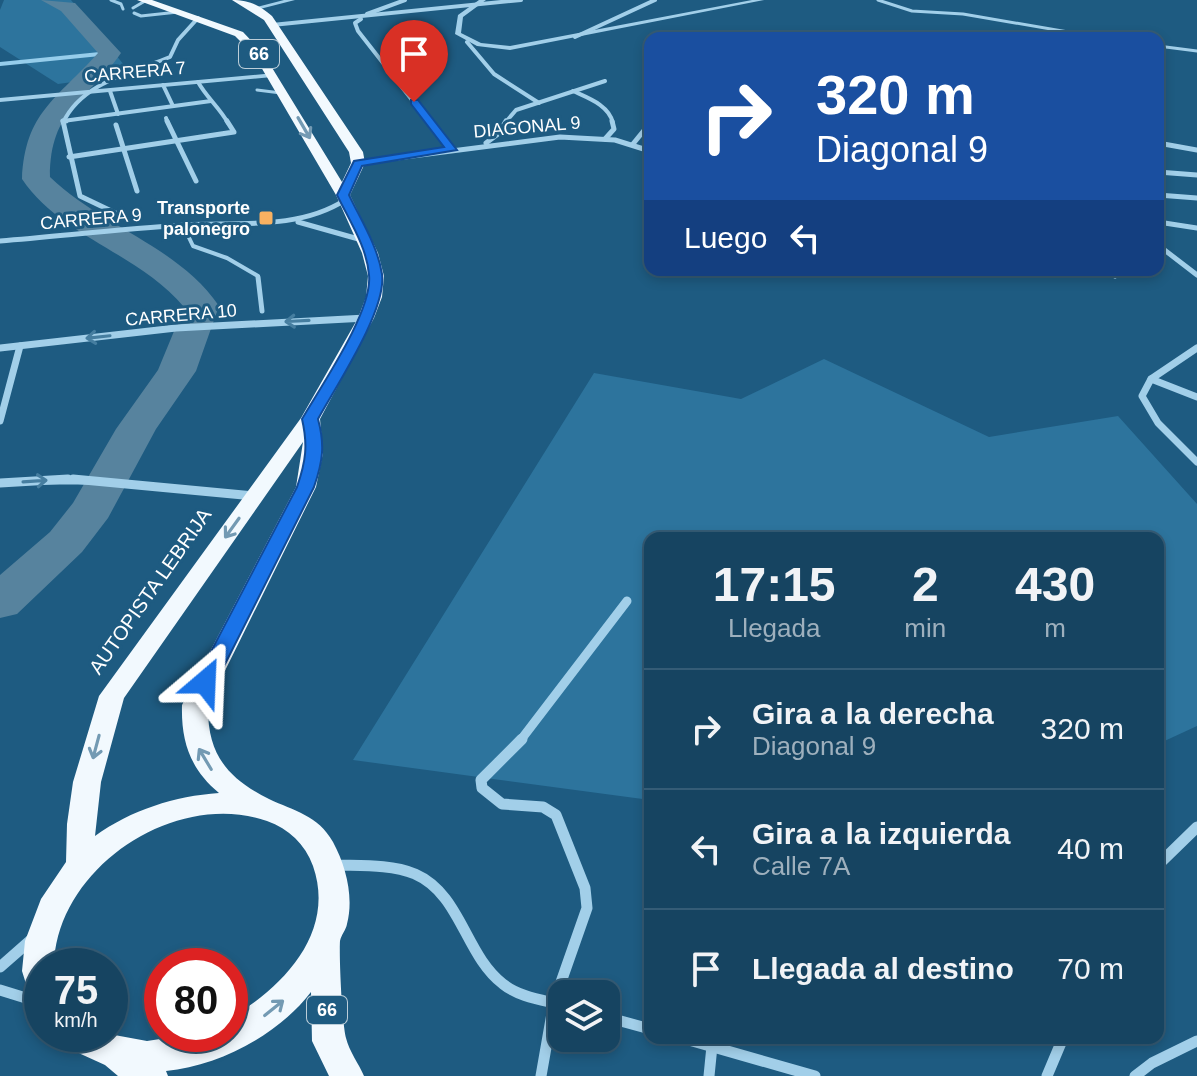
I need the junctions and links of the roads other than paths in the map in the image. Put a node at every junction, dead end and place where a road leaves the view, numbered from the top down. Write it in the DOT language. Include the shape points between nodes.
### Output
graph roads {
  1 [pos="111,0"];
  2 [pos="175,0"];
  3 [pos="237,0"];
  4 [pos="292,0"];
  5 [pos="405,0"];
  6 [pos="483,0"];
  7 [pos="655,0"];
  8 [pos="761,0"];
  9 [pos="878,0"];
  10 [pos="520,1"];
  11 [pos="138,6"];
  12 [pos="473,7"];
  13 [pos="256,8"];
  14 [pos="123,9"];
  15 [pos="188,15"];
  16 [pos="364,18"];
  17 [pos="272,25"];
  18 [pos="1068,32"];
  19 [pos="574,37"];
  20 [pos="467,42"];
  21 [pos="1164,47"];
  22 [pos="1197,51"];
  23 [pos="272,75"];
  24 [pos="605,81"];
  25 [pos="198,82"];
  26 [pos="163,85"];
  27 [pos="257,90"];
  28 [pos="110,91"];
  29 [pos="573,91"];
  30 [pos="90,93"];
  31 [pos="283,93"];
  32 [pos="0,100"];
  33 [pos="211,101"];
  34 [pos="539,103"];
  35 [pos="173,106"];
  36 [pos="118,114"];
  37 [pos="166,118"];
  38 [pos="63,121"];
  39 [pos="116,125"];
  40 [pos="644,131"];
  41 [pos="605,139"];
  42 [pos="177,141"];
  43 [pos="633,144"];
  44 [pos="1164,144"];
  45 [pos="478,146"];
  46 [pos="124,149"];
  47 [pos="644,149"];
  48 [pos="452,150"];
  49 [pos="1197,150"];
  50 [pos="69,157"];
  51 [pos="358,163"];
  52 [pos="1164,172"];
  53 [pos="1197,175"];
  54 [pos="196,181"];
  55 [pos="137,191"];
  56 [pos="1164,195"];
  57 [pos="344,198"];
  58 [pos="1197,198"];
  59 [pos="126,218"];
  60 [pos="281,221"];
  61 [pos="1164,223"];
  62 [pos="183,225"];
  63 [pos="1197,228"];
  64 [pos="0,241"];
  65 [pos="364,241"];
  66 [pos="1164,250"];
  67 [pos="1197,275"];
  68 [pos="262,311"];
  69 [pos="366,318"];
  70 [pos="20,346"];
  71 [pos="0,348"];
  72 [pos="1197,348"];
  73 [pos="1151,379"];
  74 [pos="1197,397"];
  75 [pos="310,419"];
  76 [pos="0,421"];
  77 [pos="1197,462"];
  78 [pos="0,483"];
  79 [pos="255,496"];
  80 [pos="627,601"];
  81 [pos="263,808"];
  82 [pos="1197,827"];
  83 [pos="1164,859"];
  84 [pos="81,865"];
  85 [pos="330,865"];
  86 [pos="43,927"];
  87 [pos="327,940"];
  88 [pos="39,948"];
  89 [pos="0,967"];
  90 [pos="565,980"];
  91 [pos="0,990"];
  92 [pos="24,997"];
  93 [pos="548,1000"];
  94 [pos="620,1021"];
  95 [pos="644,1027"];
  96 [pos="1197,1041"];
  97 [pos="704,1044"];
  98 [pos="1060,1044"];
  99 [pos="548,1046"];
  100 [pos="712,1046"];
  101 [pos="107,1052"];
  102 [pos="151,1076"];
  103 [pos="347,1076"];
  104 [pos="541,1076"];
  105 [pos="709,1076"];
  106 [pos="815,1076"];
  107 [pos="1047,1076"];
  108 [pos="1135,1076"];
  1 -- 14 [label="lane"];
  2 -- 15 [label="highway" via="172,4"];
  3 -- 13 [label="highway, 66"];
  4 -- 13 [label="street"];
  5 -- 16 [label="street" via="358,17"];
  6 -- 12 [label="street"];
  7 -- 19 [label="street"];
  8 -- 19 [label="street"];
  9 -- 18 [label="lane" via="912,11"];
  10 -- 12 [label="street"];
  11 -- 15 [label="highway, AUTOPISTA LEBRIJA / 66"];
  12 -- 16 [label="street"];
  12 -- 20 [label="street" via="460,16 458,34"];
  13 -- 17 [label="highway, 66"];
  15 -- 23 [label="highway, AUTOPISTA LEBRIJA / 66" via="239,34"];
  15 -- 30 [label="street" via="170,57 110,78"];
  16 -- 17 [label="street"];
  16 -- 48 [label="street" via="355,23 358,31"];
  17 -- 51 [label="highway, 66" via="356,152"];
  19 -- 20 [label="street" via="518,48"];
  20 -- 34 [label="street" via="494,74"];
  21 -- 22 [label="lane"];
  23 -- 25 [label="street, CARRERA 7"];
  23 -- 31 [label="highway, AUTOPISTA LEBRIJA / 66"];
  24 -- 29 [label="street"];
  25 -- 26 [label="street, CARRERA 7"];
  25 -- 33 [label="street"];
  26 -- 28 [label="street, CARRERA 7"];
  26 -- 35 [label="street"];
  27 -- 31 [label="lane"];
  28 -- 30 [label="street, CARRERA 7"];
  28 -- 36 [label="street"];
  29 -- 34 [label="street"];
  29 -- 41 [label="street" via="611,115 614,129"];
  30 -- 32 [label="street, CARRERA 7"];
  30 -- 38 [label="street"];
  31 -- 57 [label="highway, AUTOPISTA LEBRIJA / 66, one-way"];
  33 -- 35 [label="street"];
  33 -- 42 [label="street" via="234,132"];
  34 -- 45 [label="street" via="512,112 502,132"];
  35 -- 36 [label="street"];
  36 -- 38 [label="street"];
  37 -- 42 [label="street"];
  38 -- 50 [label="street"];
  39 -- 46 [label="street"];
  40 -- 43 [label="street"];
  41 -- 43 [label="street, DIAGONAL 9"];
  41 -- 45 [label="street, DIAGONAL 9" via="560,137"];
  42 -- 46 [label="street"];
  42 -- 54 [label="street"];
  43 -- 47 [label="street, DIAGONAL 9"];
  44 -- 49 [label="street"];
  45 -- 48 [label="street, DIAGONAL 9"];
  46 -- 50 [label="street"];
  46 -- 55 [label="street"];
  48 -- 51 [label="street, DIAGONAL 9"];
  50 -- 59 [label="street" via="80,196"];
  51 -- 57 [label="highway"];
  52 -- 53 [label="street"];
  56 -- 58 [label="street"];
  57 -- 60 [label="street, CARRERA 9" via="320,214"];
  57 -- 65 [label="highway, AUTOPISTA LEBRIJA / 66"];
  60 -- 62 [label="street, CARRERA 9"];
  60 -- 65 [label="street, CARRERA 9" via="327,227"];
  61 -- 63 [label="street"];
  62 -- 64 [label="street, CARRERA 9"];
  62 -- 68 [label="lane" via="193,246 233,260 258,276"];
  65 -- 69 [label="highway, AUTOPISTA LEBRIJA / 66" via="376,276"];
  66 -- 67 [label="street"];
  69 -- 70 [label="street, CARRERA 10, one-way" via="176,328"];
  69 -- 75 [label="highway, AUTOPISTA LEBRIJA / 66"];
  70 -- 71 [label="street, CARRERA 10"];
  70 -- 76 [label="street"];
  72 -- 73 [label="street"];
  73 -- 74 [label="street"];
  73 -- 77 [label="street" via="1142,396 1145,407"];
  75 -- 79 [label="highway, AUTOPISTA LEBRIJA / 66"];
  81 -- 75 [label="highway, one-way" via="217,779 198,749 195,705 306,487 315,460"];
  78 -- 79 [label="street, one-way" via="71,479"];
  79 -- 84 [label="highway, AUTOPISTA LEBRIJA / 66, one-way" via="112,696 87,782"];
  80 -- 90 [label="street" via="513,751 481,780 482,788 502,804 543,807 556,815 585,888 587,908"];
  81 -- 84 [label="highway" via="228,802 189,806 114,838"];
  81 -- 85 [label="highway" via="305,829"];
  82 -- 83 [label="street"];
  84 -- 86 [label="highway"];
  85 -- 87 [label="highway" via="334,913"];
  85 -- 93 [label="street" via="393,868 417,875 436,887 478,957 504,985"];
  86 -- 88 [label="highway"];
  86 -- 89 [label="street"];
  101 -- 87 [label="highway, one-way" via="149,1057 194,1051 238,1034 277,1008 307,975"];
  87 -- 103 [label="highway, 66" via="329,1041"];
  91 -- 92 [label="street"];
  94 -- 95 [label="street"];
  96 -- 108 [label="street"];
  97 -- 100 [label="street"];
  98 -- 107 [label="street"];
  99 -- 104 [label="street"];
  100 -- 105 [label="street"];
  100 -- 106 [label="street"];
  101 -- 102 [label="highway"];
}
